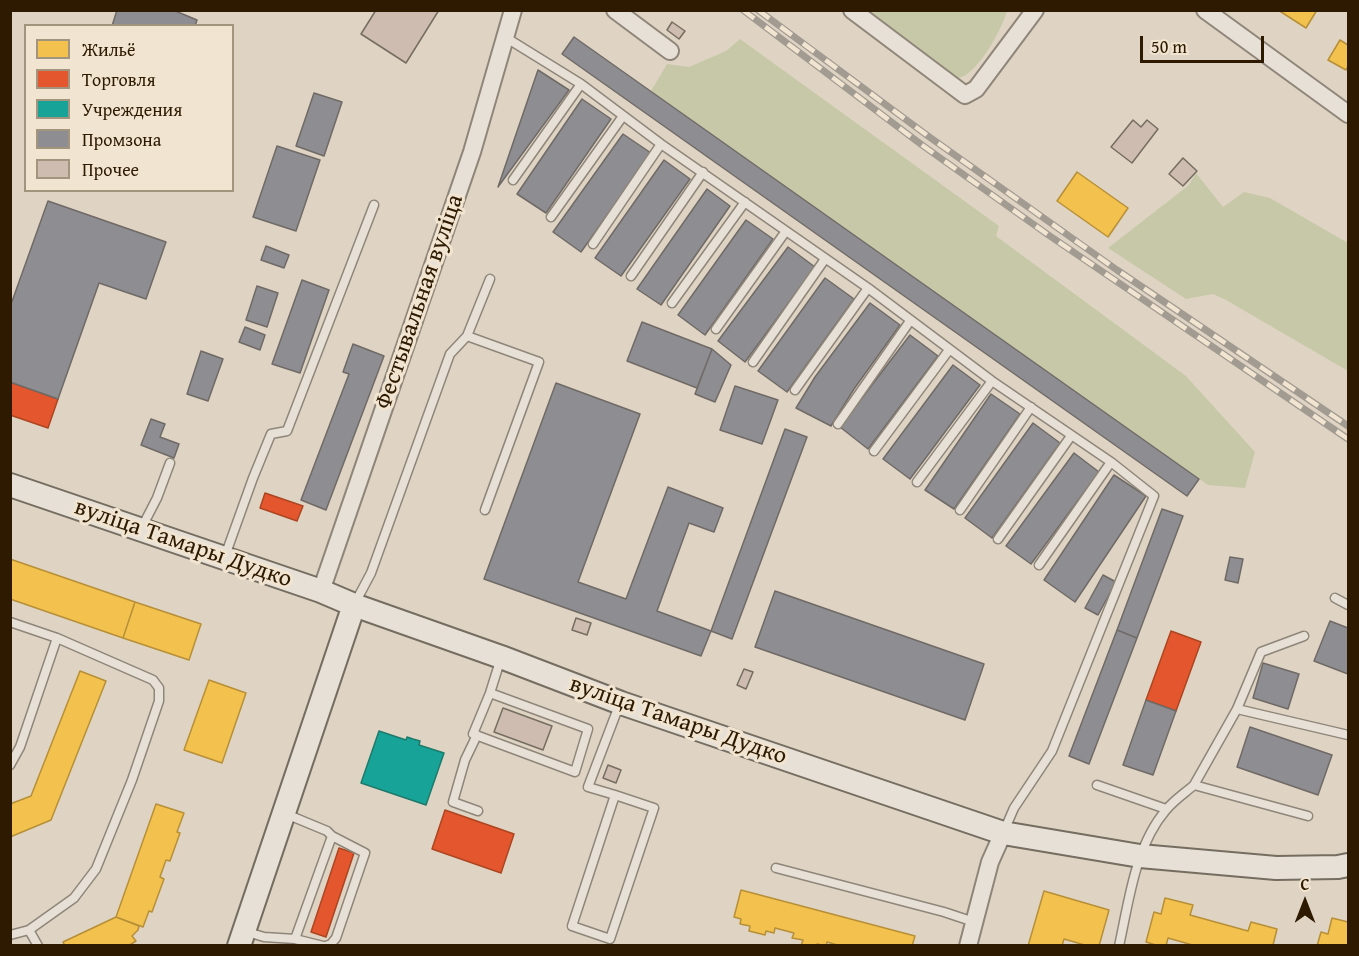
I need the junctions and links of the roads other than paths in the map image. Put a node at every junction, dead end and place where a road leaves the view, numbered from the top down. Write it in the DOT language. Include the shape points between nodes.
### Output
graph roads {
  1 [pos="513,10"];
  2 [pos="615,10"];
  3 [pos="852,10"];
  4 [pos="1035,10"];
  5 [pos="1206,11"];
  6 [pos="505,37"];
  7 [pos="670,51"];
  8 [pos="581,84"];
  9 [pos="1348,114"];
  10 [pos="623,116"];
  11 [pos="661,144"];
  12 [pos="703,172"];
  13 [pos="513,180"];
  14 [pos="745,202"];
  15 [pos="374,205"];
  16 [pos="551,217"];
  17 [pos="786,231"];
  18 [pos="593,244"];
  19 [pos="825,260"];
  20 [pos="631,276"];
  21 [pos="490,279"];
  22 [pos="868,288"];
  23 [pos="672,303"];
  24 [pos="910,321"];
  25 [pos="716,329"];
  26 [pos="467,336"];
  27 [pos="949,350"];
  28 [pos="753,362"];
  29 [pos="992,381"];
  30 [pos="795,390"];
  31 [pos="1031,407"];
  32 [pos="838,424"];
  33 [pos="1071,436"];
  34 [pos="874,452"];
  35 [pos="1111,462"];
  36 [pos="170,463"];
  37 [pos="917,482"];
  38 [pos="10,485"];
  39 [pos="485,510"];
  40 [pos="960,510"];
  41 [pos="141,529"];
  42 [pos="998,539"];
  43 [pos="224,559"];
  44 [pos="1039,565"];
  45 [pos="321,591"];
  46 [pos="1335,598"];
  47 [pos="354,605"];
  48 [pos="1348,605"];
  49 [pos="10,622"];
  50 [pos="1304,636"];
  51 [pos="57,638"];
  52 [pos="501,657"];
  53 [pos="490,693"];
  54 [pos="621,703"];
  55 [pos="1237,709"];
  56 [pos="477,735"];
  57 [pos="1348,735"];
  58 [pos="10,765"];
  59 [pos="1097,785"];
  60 [pos="1194,785"];
  61 [pos="615,795"];
  62 [pos="1166,809"];
  63 [pos="478,811"];
  64 [pos="284,813"];
  65 [pos="1308,816"];
  66 [pos="1003,833"];
  67 [pos="332,836"];
  68 [pos="1140,856"];
  69 [pos="1348,865"];
  70 [pos="776,868"];
  71 [pos="974,922"];
  72 [pos="29,930"];
  73 [pos="10,935"];
  74 [pos="242,938"];
  75 [pos="295,939"];
  76 [pos="38,945"];
  77 [pos="324,945"];
  78 [pos="968,945"];
  79 [pos="1119,945"];
  1 -- 6 [label="street, Фестывальная вуліца"];
  2 -- 7 [label="street"];
  3 -- 4 [label="street" via="965,94 976,89"];
  5 -- 9 [label="street"];
  6 -- 8 [label="lane"];
  6 -- 45 [label="street, Фестывальная вуліца" via="472,152"];
  8 -- 10 [label="lane"];
  8 -- 13 [label="lane"];
  10 -- 11 [label="lane"];
  10 -- 16 [label="lane"];
  11 -- 12 [label="lane"];
  11 -- 18 [label="lane"];
  12 -- 14 [label="lane"];
  12 -- 20 [label="lane"];
  14 -- 17 [label="lane"];
  14 -- 23 [label="lane"];
  15 -- 43 [label="lane" via="287,431 270,434"];
  17 -- 19 [label="lane"];
  17 -- 25 [label="lane"];
  19 -- 22 [label="lane"];
  19 -- 28 [label="lane"];
  21 -- 26 [label="lane"];
  22 -- 24 [label="lane"];
  22 -- 30 [label="lane"];
  24 -- 27 [label="lane"];
  24 -- 32 [label="lane"];
  26 -- 39 [label="lane" via="538,362"];
  26 -- 47 [label="lane" via="450,354 371,573"];
  27 -- 29 [label="lane"];
  27 -- 34 [label="lane"];
  29 -- 31 [label="lane"];
  29 -- 37 [label="lane"];
  31 -- 33 [label="lane"];
  31 -- 40 [label="lane"];
  33 -- 35 [label="lane"];
  33 -- 42 [label="lane"];
  35 -- 44 [label="lane"];
  35 -- 66 [label="lane" via="1154,496 1052,751 1014,808"];
  36 -- 41 [label="lane"];
  38 -- 41 [label="street, вуліца Тамары Дудко"];
  41 -- 43 [label="street, вуліца Тамары Дудко"];
  43 -- 45 [label="street, вуліца Тамары Дудко"];
  45 -- 47 [label="street, вуліца Тамары Дудко"];
  46 -- 48 [label="lane"];
  47 -- 52 [label="street, вуліца Тамары Дудко"];
  47 -- 64 [label="street"];
  49 -- 51 [label="lane"];
  50 -- 55 [label="lane" via="1261,651"];
  51 -- 58 [label="lane" via="20,747"];
  51 -- 72 [label="lane" via="153,680 159,688 159,701 96,869 74,898"];
  52 -- 53 [label="lane"];
  52 -- 54 [label="street, вуліца Тамары Дудко"];
  53 -- 56 [label="lane" via="472,734"];
  53 -- 56 [label="lane" via="588,729 575,772"];
  54 -- 61 [label="lane" via="588,787"];
  54 -- 66 [label="street, вуліца Тамары Дудко"];
  55 -- 57 [label="lane"];
  55 -- 60 [label="lane"];
  56 -- 63 [label="lane" via="453,802"];
  59 -- 62 [label="lane"];
  60 -- 62 [label="lane"];
  60 -- 65 [label="lane"];
  61 -- 61 [label="lane" via="572,926 609,939 654,808"];
  62 -- 68 [label="lane"];
  64 -- 67 [label="lane"];
  64 -- 74 [label="street"];
  66 -- 68 [label="street, вуліца Тамары Дудко"];
  66 -- 71 [label="street" via="990,862"];
  67 -- 75 [label="lane"];
  67 -- 77 [label="lane" via="365,853 336,938 332,944"];
  68 -- 69 [label="street, вуліца Тамары Дудко" via="1276,868"];
  68 -- 79 [label="lane"];
  70 -- 71 [label="lane"];
  71 -- 78 [label="street"];
  72 -- 73 [label="lane"];
  72 -- 76 [label="lane"];
  74 -- 75 [label="lane"];
  75 -- 77 [label="lane"];
}
